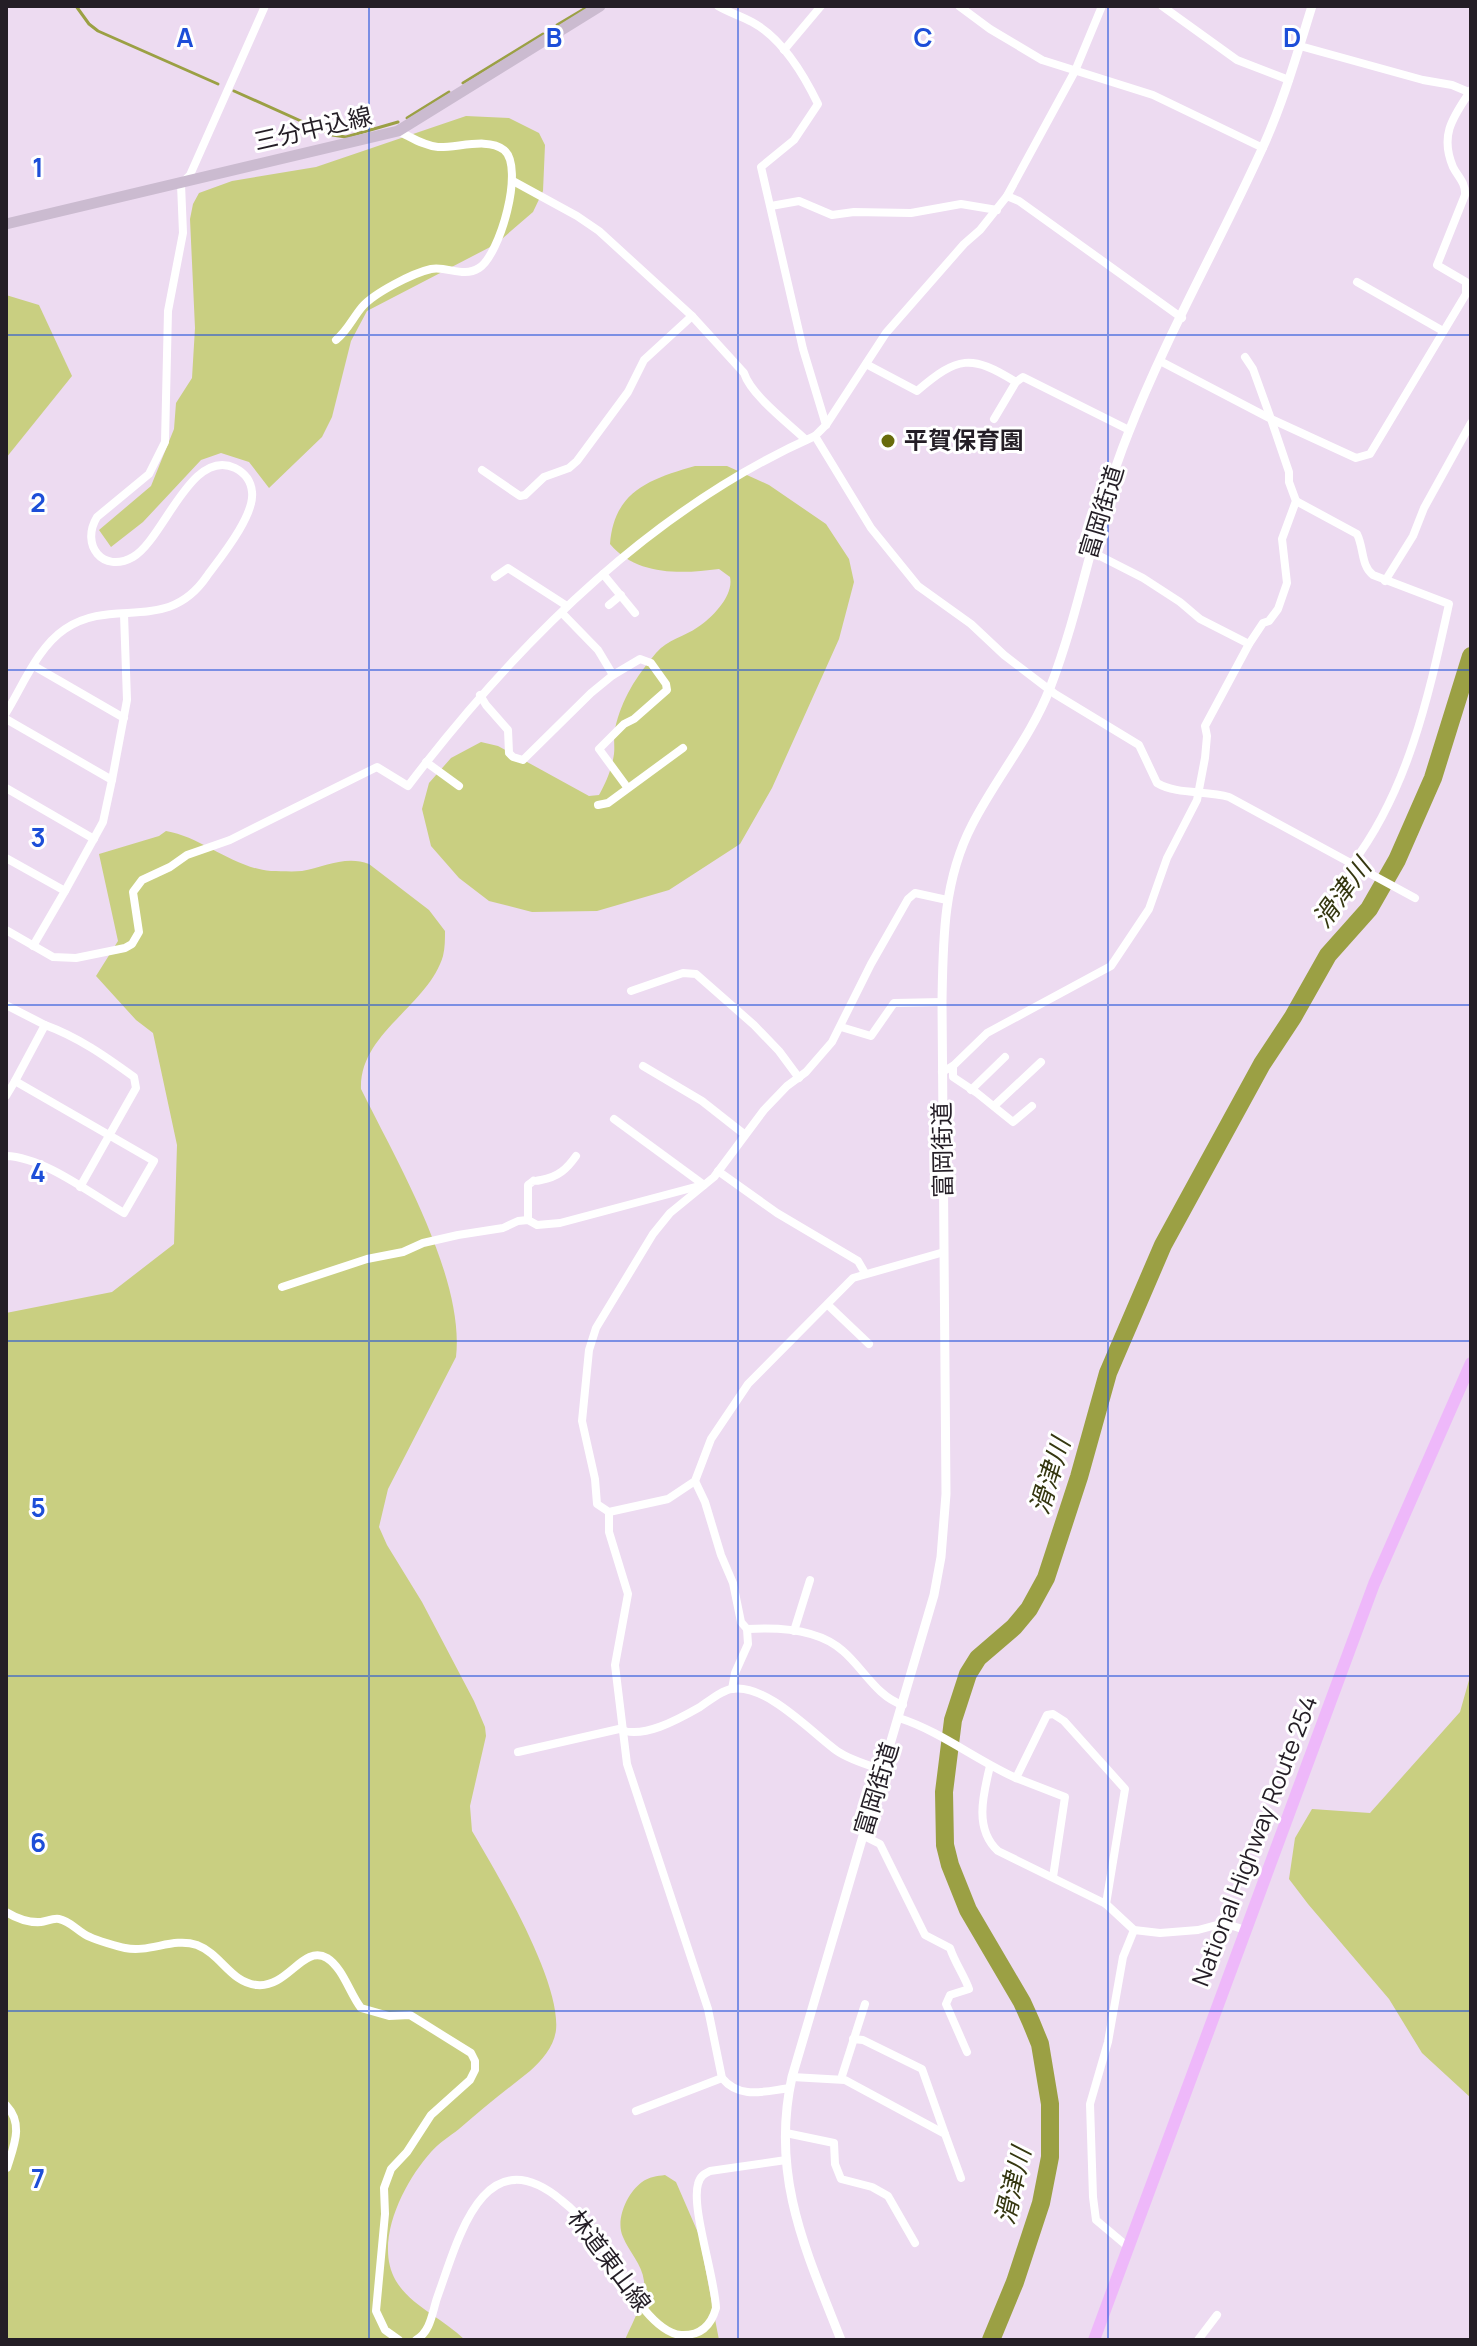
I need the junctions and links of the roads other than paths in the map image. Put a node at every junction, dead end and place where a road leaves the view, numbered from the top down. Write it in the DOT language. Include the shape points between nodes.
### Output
graph roads {
  1 [pos="265,6"];
  2 [pos="600,6"];
  3 [pos="718,6"];
  4 [pos="821,6"];
  5 [pos="959,6"];
  6 [pos="1102,6"];
  7 [pos="1162,6"];
  8 [pos="1312,6"];
  9 [pos="1300,46"];
  10 [pos="784,50"];
  11 [pos="1075,71"];
  12 [pos="1289,80"];
  13 [pos="1471,92"];
  14 [pos="398,131"];
  15 [pos="1263,148"];
  16 [pos="513,181"];
  17 [pos="181,184"];
  18 [pos="1007,196"];
  19 [pos="771,206"];
  20 [pos="997,210"];
  21 [pos="6,224"];
  22 [pos="1357,282"];
  23 [pos="692,316"];
  24 [pos="1182,318"];
  25 [pos="1443,331"];
  26 [pos="336,340"];
  27 [pos="1245,357"];
  28 [pos="1160,361"];
  29 [pos="866,364"];
  30 [pos="1016,382"];
  31 [pos="994,419"];
  32 [pos="1271,419"];
  33 [pos="1471,423"];
  34 [pos="826,425"];
  35 [pos="1129,430"];
  36 [pos="811,438"];
  37 [pos="482,470"];
  38 [pos="1296,501"];
  39 [pos="1090,551"];
  40 [pos="603,574"];
  41 [pos="495,577"];
  42 [pos="1385,581"];
  43 [pos="621,595"];
  44 [pos="609,605"];
  45 [pos="564,609"];
  46 [pos="635,613"];
  47 [pos="124,614"];
  48 [pos="1249,644"];
  49 [pos="34,666"];
  50 [pos="613,675"];
  51 [pos="1049,689"];
  52 [pos="480,695"];
  53 [pos="6,713"];
  54 [pos="124,718"];
  55 [pos="6,719"];
  56 [pos="683,748"];
  57 [pos="426,762"];
  58 [pos="112,780"];
  59 [pos="459,786"];
  60 [pos="627,787"];
  61 [pos="6,788"];
  62 [pos="1199,791"];
  63 [pos="598,805"];
  64 [pos="94,839"];
  65 [pos="6,858"];
  66 [pos="1354,865"];
  67 [pos="65,891"];
  68 [pos="1414,897"];
  69 [pos="947,900"];
  70 [pos="6,930"];
  71 [pos="33,946"];
  72 [pos="631,991"];
  73 [pos="942,1002"];
  74 [pos="6,1005"];
  75 [pos="45,1025"];
  76 [pos="841,1027"];
  77 [pos="1005,1057"];
  78 [pos="1041,1062"];
  79 [pos="643,1066"];
  80 [pos="953,1066"];
  81 [pos="942,1072"];
  82 [pos="799,1078"];
  83 [pos="15,1081"];
  84 [pos="971,1090"];
  85 [pos="6,1096"];
  86 [pos="994,1106"];
  87 [pos="1032,1106"];
  88 [pos="614,1119"];
  89 [pos="744,1134"];
  90 [pos="110,1135"];
  91 [pos="6,1156"];
  92 [pos="576,1156"];
  93 [pos="718,1171"];
  94 [pos="704,1185"];
  95 [pos="80,1187"];
  96 [pos="528,1220"];
  97 [pos="944,1252"];
  98 [pos="865,1273"];
  99 [pos="282,1287"];
  100 [pos="828,1305"];
  101 [pos="869,1344"];
  102 [pos="1471,1363"];
  103 [pos="695,1481"];
  104 [pos="609,1512"];
  105 [pos="810,1580"];
  106 [pos="747,1629"];
  107 [pos="794,1631"];
  108 [pos="732,1689"];
  109 [pos="903,1705"];
  110 [pos="899,1718"];
  111 [pos="624,1732"];
  112 [pos="518,1752"];
  113 [pos="988,1765"];
  114 [pos="883,1770"];
  115 [pos="1016,1778"];
  116 [pos="864,1836"];
  117 [pos="1053,1877"];
  118 [pos="1106,1904"];
  119 [pos="6,1912"];
  120 [pos="1134,1930"];
  121 [pos="1245,1930"];
  122 [pos="865,2004"];
  123 [pos="853,2039"];
  124 [pos="967,2052"];
  125 [pos="792,2077"];
  126 [pos="722,2078"];
  127 [pos="841,2079"];
  128 [pos="790,2088"];
  129 [pos="6,2105"];
  130 [pos="636,2111"];
  131 [pos="786,2133"];
  132 [pos="945,2134"];
  133 [pos="786,2160"];
  134 [pos="7,2168"];
  135 [pos="961,2178"];
  136 [pos="915,2243"];
  137 [pos="1127,2246"];
  138 [pos="1217,2315"];
  139 [pos="399,2340"];
  140 [pos="416,2340"];
  141 [pos="841,2340"];
  142 [pos="1094,2340"];
  143 [pos="1198,2340"];
  1 -- 17 [label="street" via="190,175"];
  2 -- 14 [label="main road, 三分中込線"];
  3 -- 10 [label="street" via="753,22"];
  4 -- 10 [label="street"];
  5 -- 11 [label="street" via="1027,52"];
  6 -- 11 [label="street"];
  7 -- 12 [label="street" via="1237,60"];
  8 -- 9 [label="street, 富岡街道"];
  9 -- 12 [label="street, 富岡街道"];
  9 -- 13 [label="street"];
  10 -- 19 [label="street" via="818,104 794,140 761,167"];
  11 -- 15 [label="street" via="1144,91"];
  11 -- 18 [label="street"];
  12 -- 15 [label="street, 富岡街道"];
  13 -- 25 [label="street" via="1448,132 1452,163 1466,188 1437,265 1467,287"];
  14 -- 16 [label="street" via="439,147 498,146 510,156"];
  14 -- 17 [label="main road, 三分中込線"];
  15 -- 24 [label="street, 富岡街道"];
  16 -- 23 [label="street" via="599,231"];
  16 -- 26 [label="street" via="500,234 487,261 466,272 433,268 405,280 368,300"];
  17 -- 21 [label="main road, 三分中込線"];
  17 -- 47 [label="street" via="183,233 168,311 165,442 149,474 97,517 90,542 98,555 112,562 132,557 196,478 214,465 241,472 253,498 233,539 187,598 160,610"];
  18 -- 20 [label="street"];
  18 -- 24 [label="street"];
  19 -- 20 [label="street" via="799,201 832,215 911,213 961,204"];
  19 -- 34 [label="street"];
  20 -- 29 [label="street" via="928,283"];
  22 -- 25 [label="street"];
  23 -- 36 [label="street" via="764,399"];
  23 -- 37 [label="street" via="644,360 628,392 569,468 544,477 520,496"];
  24 -- 28 [label="street, 富岡街道"];
  25 -- 32 [label="street" via="1366,457 1356,458"];
  27 -- 32 [label="street"];
  28 -- 32 [label="street"];
  28 -- 35 [label="street, 富岡街道"];
  29 -- 30 [label="street" via="917,391 958,364 983,363"];
  29 -- 34 [label="street"];
  30 -- 31 [label="street"];
  30 -- 35 [label="street" via="1023,377"];
  32 -- 38 [label="street"];
  33 -- 42 [label="street"];
  34 -- 36 [label="street"];
  35 -- 39 [label="street, 富岡街道"];
  36 -- 40 [label="street" via="717,488"];
  36 -- 51 [label="street" via="871,528 918,586"];
  38 -- 42 [label="street" via="1357,534 1368,572"];
  38 -- 48 [label="street" via="1282,539 1287,583 1278,609"];
  39 -- 48 [label="street"];
  39 -- 51 [label="street, 富岡街道"];
  40 -- 43 [label="street"];
  40 -- 45 [label="street"];
  41 -- 45 [label="street" via="508,568"];
  42 -- 66 [label="street" via="1449,604 1414,742 1392,797"];
  43 -- 44 [label="street"];
  43 -- 46 [label="street"];
  45 -- 50 [label="street"];
  45 -- 52 [label="street"];
  47 -- 49 [label="street" via="90,617 65,629"];
  47 -- 54 [label="street"];
  48 -- 62 [label="street" via="1205,726"];
  49 -- 53 [label="street"];
  49 -- 54 [label="street"];
  50 -- 52 [label="street" via="523,760 509,753 508,730"];
  50 -- 60 [label="street" via="645,659 667,690 599,749"];
  51 -- 62 [label="street" via="1139,745 1161,786"];
  51 -- 69 [label="street, 富岡街道" via="972,825"];
  52 -- 57 [label="street"];
  54 -- 58 [label="street"];
  55 -- 58 [label="street"];
  56 -- 60 [label="street"];
  57 -- 59 [label="street"];
  57 -- 71 [label="street" via="408,786 377,767 142,880 132,898 139,932 125,948 68,959"];
  58 -- 64 [label="street"];
  60 -- 63 [label="street"];
  61 -- 64 [label="street"];
  62 -- 66 [label="street" via="1240,803"];
  62 -- 80 [label="street" via="1149,909 1111,966 987,1033"];
  64 -- 67 [label="street"];
  65 -- 67 [label="street"];
  66 -- 68 [label="street"];
  67 -- 71 [label="street"];
  69 -- 73 [label="street, 富岡街道"];
  69 -- 76 [label="street" via="915,893 908,899"];
  70 -- 71 [label="street"];
  72 -- 82 [label="street" via="683,973 696,974 754,1025"];
  73 -- 76 [label="street" via="894,1003 871,1036"];
  73 -- 81 [label="street, 富岡街道"];
  74 -- 75 [label="street"];
  75 -- 83 [label="street"];
  75 -- 90 [label="street" via="97,1050 134,1077 136,1088"];
  76 -- 82 [label="street"];
  77 -- 84 [label="street"];
  78 -- 86 [label="street"];
  79 -- 89 [label="street"];
  80 -- 81 [label="street"];
  80 -- 84 [label="street" via="953,1077"];
  81 -- 97 [label="street, 富岡街道"];
  82 -- 89 [label="street"];
  83 -- 85 [label="street"];
  83 -- 90 [label="street"];
  84 -- 86 [label="street"];
  86 -- 87 [label="street" via="1013,1122"];
  88 -- 94 [label="street"];
  89 -- 93 [label="street"];
  90 -- 95 [label="street"];
  90 -- 95 [label="street" via="154,1161 124,1213"];
  91 -- 95 [label="street" via="37,1163"];
  92 -- 96 [label="street" via="564,1173 528,1185"];
  93 -- 94 [label="street"];
  93 -- 98 [label="street" via="858,1261"];
  94 -- 96 [label="street" via="560,1223 537,1225"];
  94 -- 104 [label="street" via="653,1234 592,1338 583,1432 597,1504"];
  96 -- 99 [label="street" via="423,1243"];
  97 -- 98 [label="street"];
  97 -- 109 [label="street, 富岡街道" via="944,1526 934,1595"];
  98 -- 100 [label="street" via="853,1278"];
  100 -- 101 [label="street"];
  100 -- 103 [label="street" via="748,1384 717,1428"];
  102 -- 121 [label="highway, National Highway Route 254" via="1374,1584"];
  103 -- 104 [label="street" via="668,1499"];
  103 -- 106 [label="street"];
  104 -- 111 [label="street" via="609,1532 628,1594 615,1665"];
  105 -- 107 [label="street"];
  106 -- 107 [label="street"];
  106 -- 108 [label="street" via="748,1644"];
  107 -- 109 [label="street" via="842,1649 875,1686"];
  108 -- 111 [label="street" via="653,1727"];
  108 -- 114 [label="street" via="749,1690 785,1707 839,1753"];
  109 -- 110 [label="street, 富岡街道"];
  110 -- 113 [label="street"];
  110 -- 114 [label="street, 富岡街道"];
  111 -- 112 [label="street"];
  111 -- 126 [label="street" via="627,1764 708,2009"];
  113 -- 115 [label="street"];
  113 -- 117 [label="street" via="982,1820 990,1844"];
  114 -- 116 [label="street, 富岡街道"];
  115 -- 117 [label="street" via="1065,1797"];
  115 -- 118 [label="street" via="1041,1724 1053,1714 1125,1789"];
  116 -- 124 [label="street" via="880,1844 925,1935 950,1948 968,1984 969,1989 950,1995 946,2004"];
  116 -- 125 [label="street, 富岡街道"];
  117 -- 118 [label="street"];
  118 -- 120 [label="street"];
  119 -- 139 [label="street" via="29,1921 57,1918 90,1937 125,1948 172,1942 198,1946 253,1985 274,1984 302,1960 326,1958 361,2008 410,2015 471,2053 475,2070 470,2080 424,2123 384,2188 376,2311 385,2330"];
  120 -- 121 [label="street" via="1160,1933 1224,1923"];
  120 -- 137 [label="street" via="1123,1957 1089,2114 1096,2220"];
  121 -- 137 [label="highway, National Highway Route 254"];
  122 -- 123 [label="street"];
  123 -- 127 [label="street"];
  123 -- 132 [label="street" via="922,2069"];
  125 -- 127 [label="street"];
  125 -- 128 [label="street, 富岡街道"];
  126 -- 128 [label="street" via="742,2093"];
  126 -- 130 [label="street"];
  127 -- 132 [label="street"];
  128 -- 131 [label="street, 富岡街道"];
  129 -- 134 [label="street" via="17,2127"];
  131 -- 133 [label="street, 富岡街道"];
  131 -- 136 [label="street" via="834,2143 841,2179 888,2196"];
  132 -- 135 [label="street"];
  133 -- 140 [label="street, 林道東山線" via="710,2171 698,2182 716,2308 698,2333 675,2334 660,2326 584,2221 555,2195 515,2178 492,2187 479,2202 428,2328"];
  133 -- 141 [label="street, 富岡街道" via="800,2236"];
  137 -- 142 [label="highway, National Highway Route 254"];
  138 -- 143 [label="street"];
}
